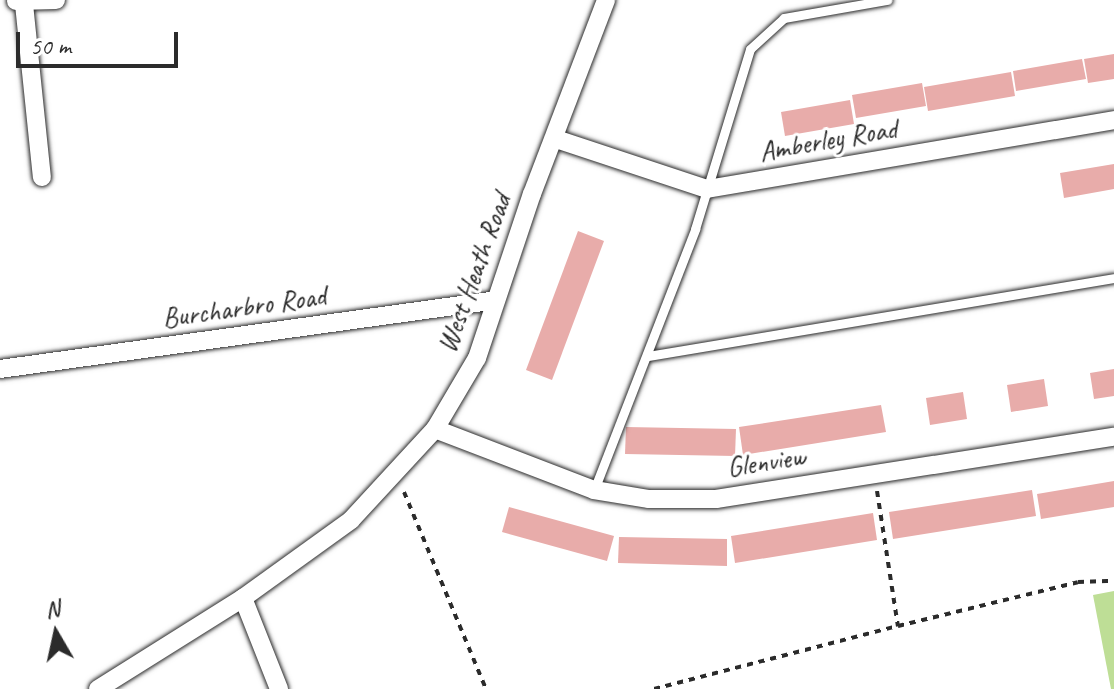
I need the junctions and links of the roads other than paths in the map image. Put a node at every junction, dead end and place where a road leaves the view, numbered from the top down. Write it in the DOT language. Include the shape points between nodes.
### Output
graph roads {
  1 [pos="56,0"];
  2 [pos="606,0"];
  3 [pos="887,0"];
  4 [pos="49,1"];
  5 [pos="20,2"];
  6 [pos="1114,120"];
  7 [pos="556,139"];
  8 [pos="42,177"];
  9 [pos="707,189"];
  10 [pos="1114,278"];
  11 [pos="495,300"];
  12 [pos="648,356"];
  13 [pos="0,369"];
  14 [pos="435,429"];
  15 [pos="1114,437"];
  16 [pos="594,490"];
  17 [pos="243,598"];
  18 [pos="98,689"];
  19 [pos="279,689"];
  1 -- 4 [label="street"];
  2 -- 7 [label="street, West Heath Road"];
  3 -- 9 [label="lane" via="784,18 763,33 750,49"];
  4 -- 5 [label="street"];
  5 -- 8 [label="street"];
  6 -- 9 [label="street, Amberley Road"];
  7 -- 9 [label="street, Amberley Road"];
  7 -- 11 [label="street, West Heath Road"];
  9 -- 12 [label="lane"];
  10 -- 12 [label="lane"];
  11 -- 13 [label="street, Burcharbro Road"];
  11 -- 14 [label="street, West Heath Road" via="477,358"];
  12 -- 16 [label="lane"];
  14 -- 16 [label="street, Glenview"];
  14 -- 17 [label="street, West Heath Road" via="351,520"];
  15 -- 16 [label="street, Glenview" via="716,499 649,499"];
  17 -- 18 [label="street, West Heath Road"];
  17 -- 19 [label="street"];
}
